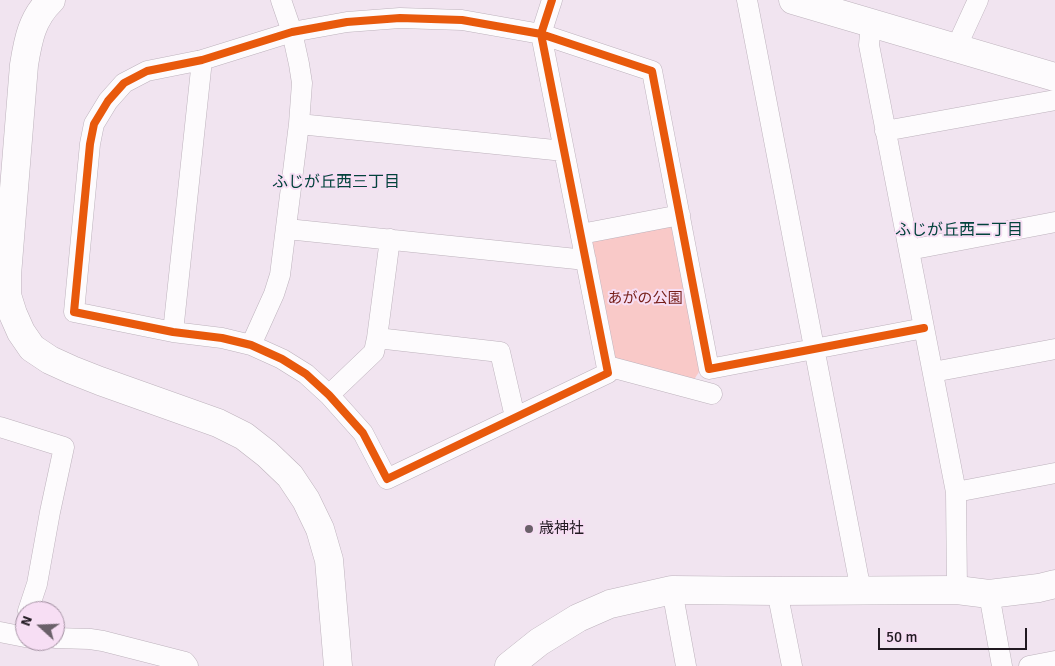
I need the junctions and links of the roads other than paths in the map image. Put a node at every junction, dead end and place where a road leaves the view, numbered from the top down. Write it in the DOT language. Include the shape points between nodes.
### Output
graph roads {
  1 [pos="282,0"];
  2 [pos="552,0"];
  3 [pos="747,0"];
  4 [pos="793,0"];
  5 [pos="978,0"];
  6 [pos="46,2"];
  7 [pos="872,23"];
  8 [pos="292,32"];
  9 [pos="541,34"];
  10 [pos="956,48"];
  11 [pos="202,60"];
  12 [pos="1055,77"];
  13 [pos="1055,100"];
  14 [pos="300,124"];
  15 [pos="886,131"];
  16 [pos="564,151"];
  17 [pos="680,215"];
  18 [pos="1055,222"];
  19 [pos="287,229"];
  20 [pos="581,234"];
  21 [pos="390,239"];
  22 [pos="909,250"];
  23 [pos="586,260"];
  24 [pos="924,328"];
  25 [pos="173,332"];
  26 [pos="377,338"];
  27 [pos="250,345"];
  28 [pos="814,349"];
  29 [pos="1055,349"];
  30 [pos="607,366"];
  31 [pos="933,372"];
  32 [pos="712,394"];
  33 [pos="328,395"];
  34 [pos="515,417"];
  35 [pos="0,427"];
  36 [pos="1055,472"];
  37 [pos="956,492"];
  38 [pos="1055,584"];
  39 [pos="672,590"];
  40 [pos="861,590"];
  41 [pos="957,590"];
  42 [pos="777,591"];
  43 [pos="989,594"];
  44 [pos="31,601"];
  45 [pos="0,632"];
  46 [pos="15,632"];
  47 [pos="65,638"];
  48 [pos="1055,661"];
  49 [pos="188,666"];
  50 [pos="338,666"];
  51 [pos="508,666"];
  52 [pos="686,666"];
  53 [pos="792,666"];
  54 [pos="1002,666"];
  55 [pos="1030,666"];
  1 -- 8 [label="street"];
  2 -- 9 [label="street"];
  3 -- 28 [label="street"];
  4 -- 7 [label="street"];
  5 -- 10 [label="street"];
  6 -- 50 [label="street" via="28,38 24,65 7,275 7,295 21,332 32,348 50,360 218,423 244,436 290,476 320,529 329,560"];
  7 -- 10 [label="street"];
  7 -- 15 [label="street" via="868,45"];
  8 -- 9 [label="street" via="347,22 400,18 462,20"];
  8 -- 11 [label="street"];
  8 -- 14 [label="street" via="302,83"];
  9 -- 16 [label="street"];
  9 -- 17 [label="street" via="652,71"];
  10 -- 12 [label="street"];
  11 -- 25 [label="street"];
  11 -- 25 [label="street" via="147,72 124,83 94,124 90,144 74,312"];
  13 -- 15 [label="street"];
  14 -- 16 [label="street"];
  14 -- 19 [label="street"];
  15 -- 22 [label="street"];
  16 -- 20 [label="street"];
  17 -- 20 [label="street"];
  17 -- 28 [label="street" via="709,369"];
  18 -- 22 [label="street"];
  19 -- 21 [label="street"];
  19 -- 27 [label="street" via="274,294"];
  20 -- 23 [label="street"];
  21 -- 23 [label="street"];
  21 -- 26 [label="street"];
  22 -- 24 [label="street"];
  23 -- 30 [label="street"];
  24 -- 28 [label="street"];
  24 -- 31 [label="street"];
  25 -- 27 [label="street"];
  26 -- 33 [label="street" via="374,352"];
  26 -- 34 [label="street" via="500,352"];
  27 -- 33 [label="street" via="306,374"];
  28 -- 40 [label="street"];
  29 -- 31 [label="street"];
  30 -- 32 [label="street"];
  30 -- 34 [label="street" via="608,373"];
  31 -- 37 [label="street"];
  33 -- 34 [label="street" via="363,433 387,479"];
  35 -- 44 [label="street" via="64,447"];
  36 -- 37 [label="street"];
  37 -- 41 [label="street"];
  38 -- 43 [label="street"];
  39 -- 42 [label="street"];
  39 -- 51 [label="street" via="610,604 578,618"];
  39 -- 52 [label="street"];
  40 -- 41 [label="street"];
  40 -- 42 [label="street"];
  41 -- 43 [label="street"];
  42 -- 53 [label="street"];
  43 -- 54 [label="street"];
  45 -- 46 [label="street"];
  47 -- 49 [label="street" via="103,641 185,662"];
  48 -- 55 [label="street"];
}
